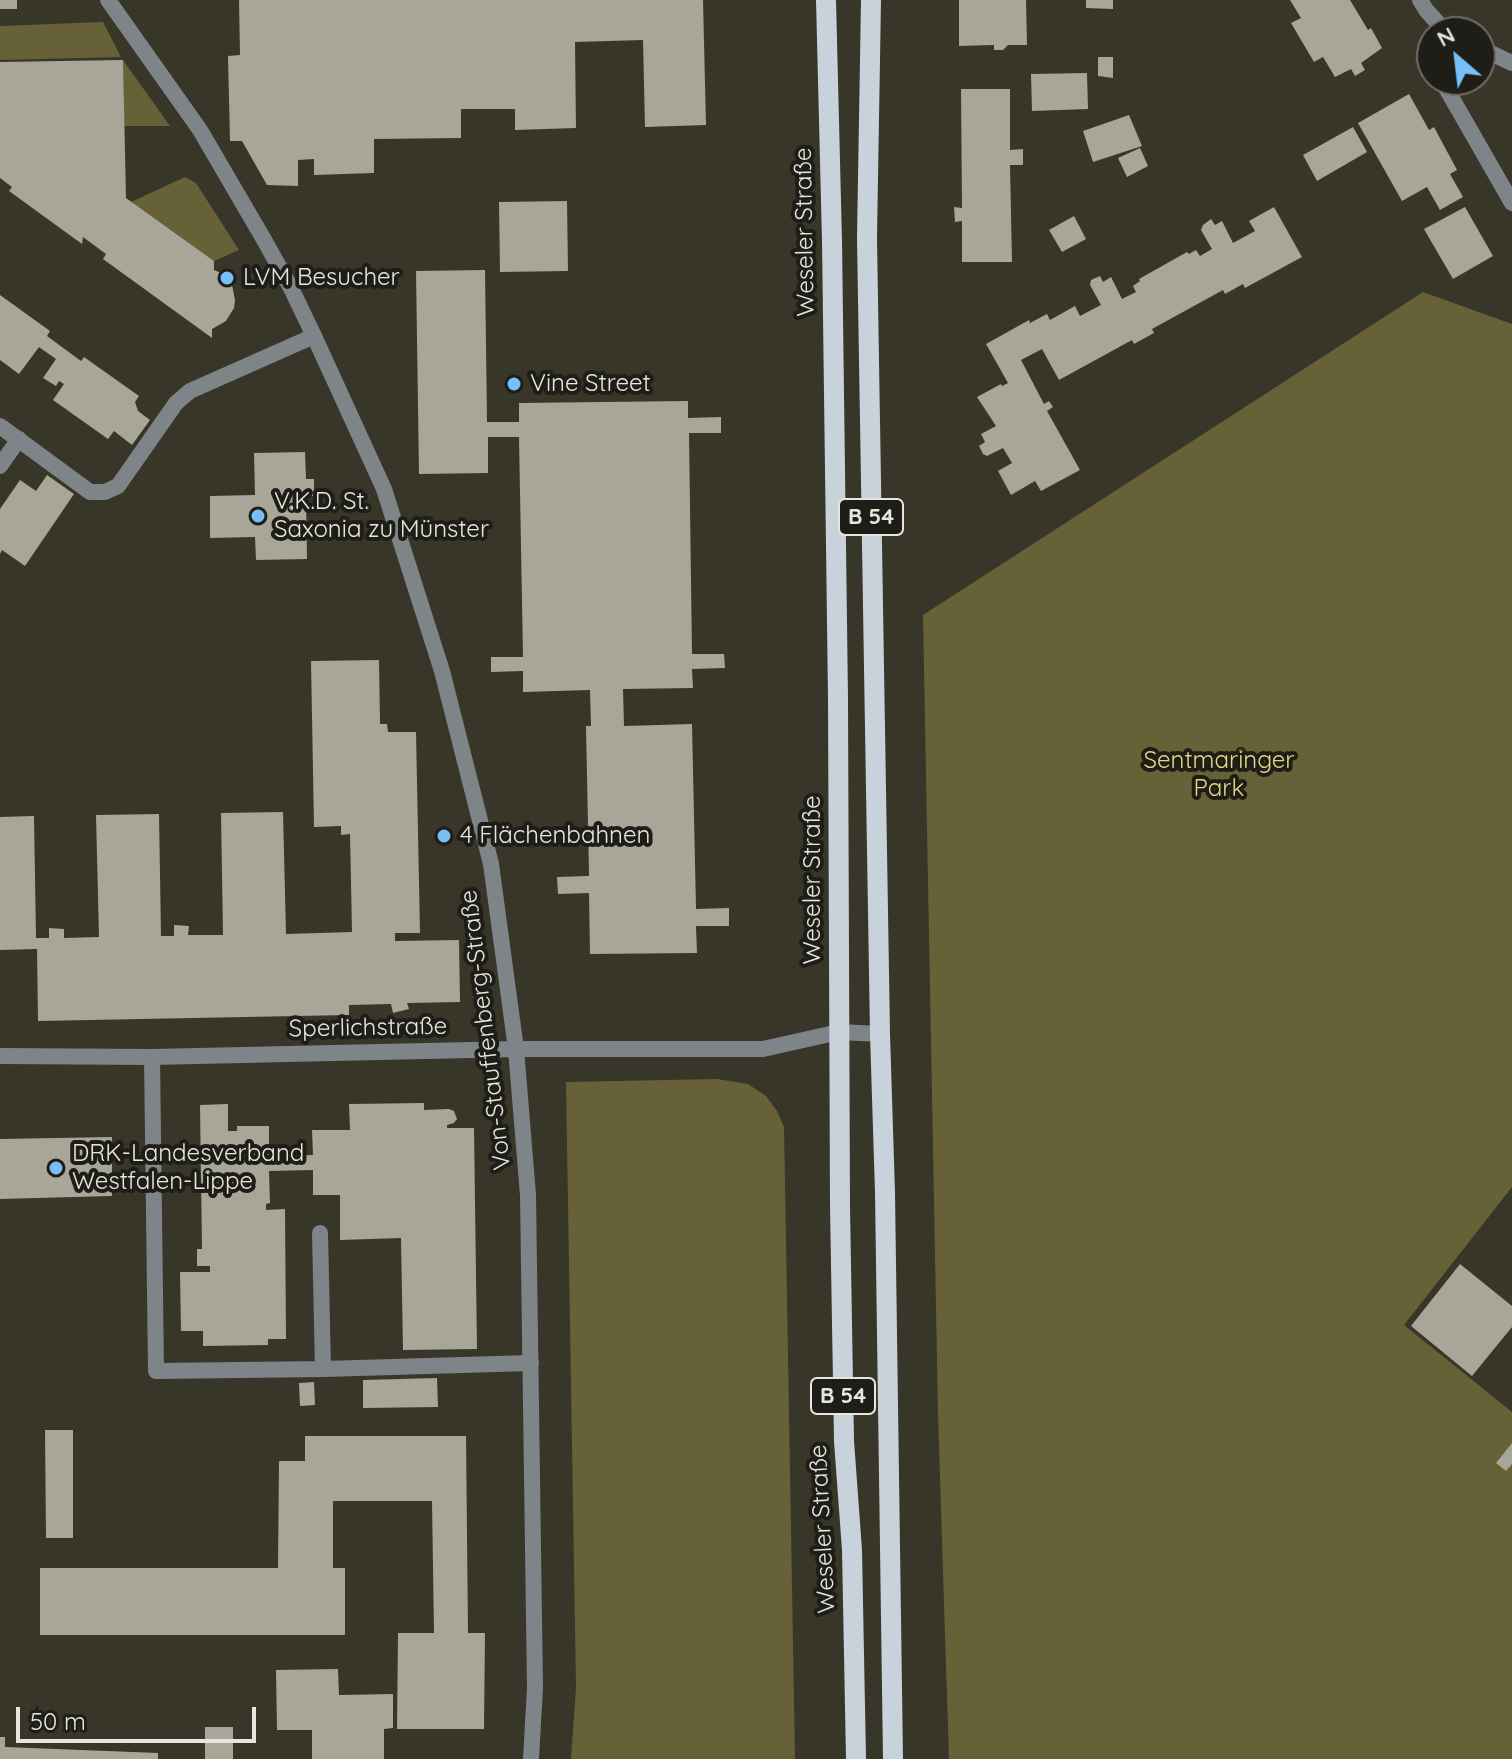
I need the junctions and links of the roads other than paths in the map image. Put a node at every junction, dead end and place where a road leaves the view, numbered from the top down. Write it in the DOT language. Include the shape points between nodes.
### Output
graph roads {
  1 [pos="108,0"];
  2 [pos="826,0"];
  3 [pos="871,0"];
  4 [pos="1451,96"];
  5 [pos="1512,203"];
  6 [pos="314,336"];
  7 [pos="0,426"];
  8 [pos="19,439"];
  9 [pos="0,466"];
  10 [pos="839,1032"];
  11 [pos="880,1034"];
  12 [pos="516,1049"];
  13 [pos="0,1056"];
  14 [pos="152,1057"];
  15 [pos="320,1233"];
  16 [pos="531,1363"];
  17 [pos="323,1369"];
  18 [pos="531,1759"];
  19 [pos="856,1759"];
  20 [pos="893,1759"];
  1 -- 6 [label="street, Von-Stauffenberg-Straße" via="200,130"];
  2 -- 10 [label="main road, Weseler Straße / B 54"];
  3 -- 11 [label="main road, B 54" via="867,238"];
  4 -- 5 [label="street"];
  6 -- 8 [label="street" via="190,391 118,486 105,492 90,492"];
  6 -- 12 [label="street, Von-Stauffenberg-Straße" via="384,489 442,671 491,864"];
  7 -- 8 [label="street"];
  8 -- 9 [label="street"];
  10 -- 11 [label="street, Sperlichstraße"];
  10 -- 12 [label="street, Sperlichstraße" via="763,1049"];
  10 -- 19 [label="main road, Weseler Straße / B 54" via="844,1426"];
  11 -- 20 [label="main road, B 54"];
  12 -- 14 [label="street, Sperlichstraße"];
  12 -- 16 [label="street, Von-Stauffenberg-Straße" via="528,1195"];
  13 -- 14 [label="street, Sperlichstraße"];
  14 -- 17 [label="street" via="156,1371"];
  15 -- 17 [label="street"];
  16 -- 17 [label="street"];
  16 -- 18 [label="street, Von-Stauffenberg-Straße"];
}
